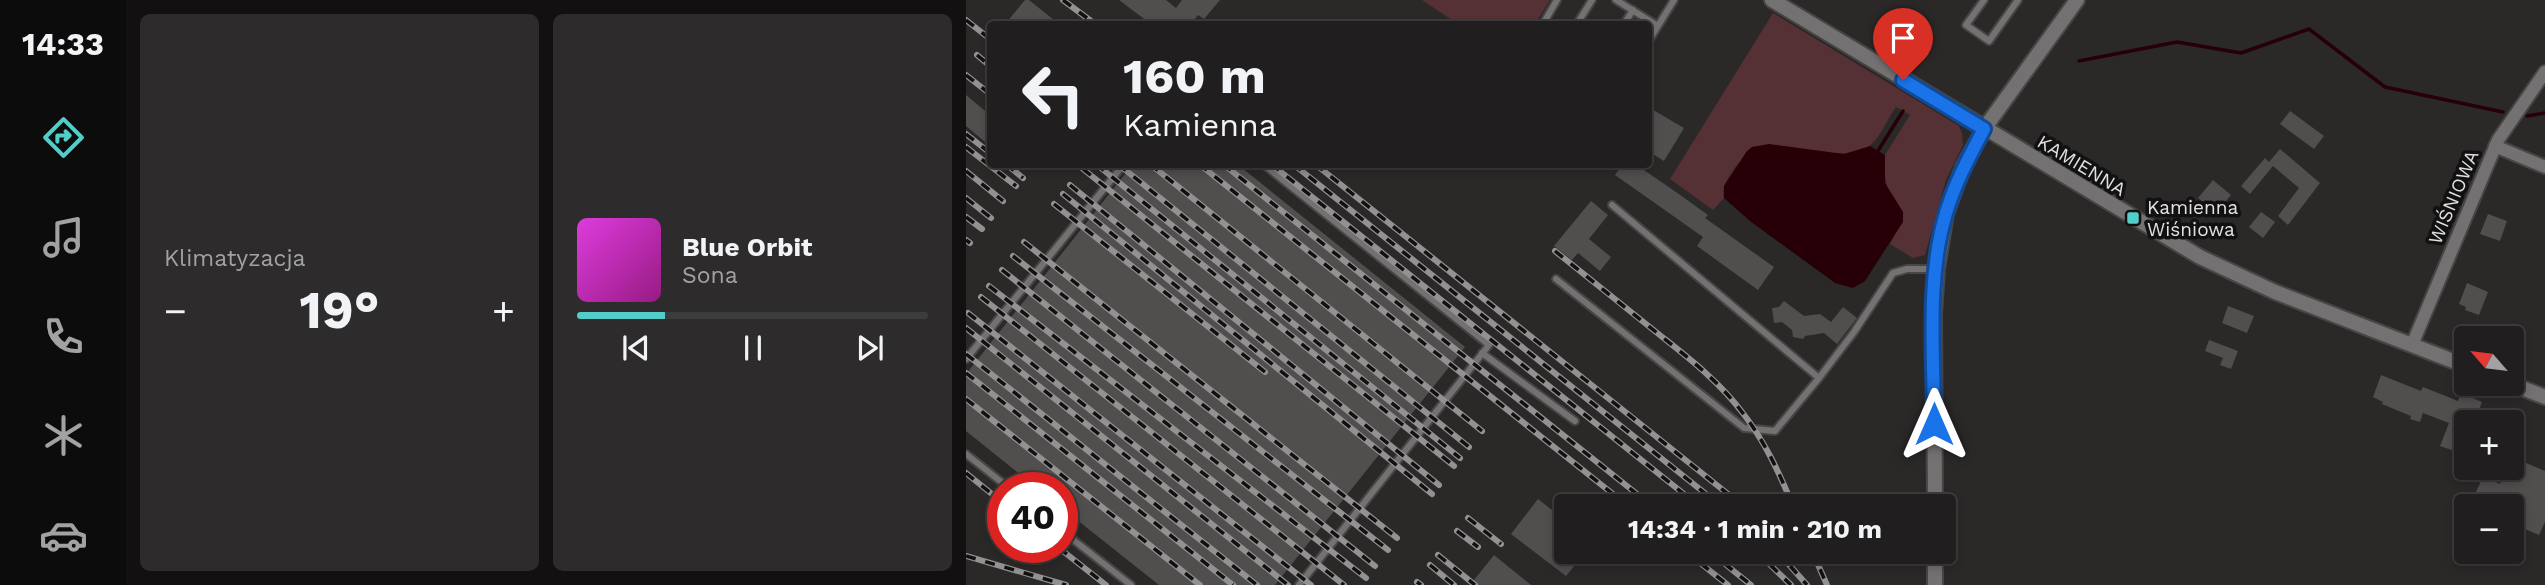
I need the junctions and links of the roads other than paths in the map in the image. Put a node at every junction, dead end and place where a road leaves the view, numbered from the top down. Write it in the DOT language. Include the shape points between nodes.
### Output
graph roads {
  1 [pos="1557,0"];
  2 [pos="1592,0"];
  3 [pos="1616,0"];
  4 [pos="1674,0"];
  5 [pos="1772,0"];
  6 [pos="1984,0"];
  7 [pos="2018,0"];
  8 [pos="2077,0"];
  9 [pos="1633,10"];
  10 [pos="1545,21"];
  11 [pos="1579,21"];
  12 [pos="1626,21"];
  13 [pos="1650,21"];
  14 [pos="1652,22"];
  15 [pos="1658,26"];
  16 [pos="1652,36"];
  17 [pos="2545,72"];
  18 [pos="1984,129"];
  19 [pos="2496,146"];
  20 [pos="2545,167"];
  21 [pos="1121,168"];
  22 [pos="1268,168"];
  23 [pos="1612,205"];
  24 [pos="1937,269"];
  25 [pos="1556,279"];
  26 [pos="2412,345"];
  27 [pos="1482,353"];
  28 [pos="966,359"];
  29 [pos="2454,361"];
  30 [pos="1819,378"];
  31 [pos="2524,389"];
  32 [pos="2545,397"];
  33 [pos="1575,421"];
  34 [pos="966,453"];
  35 [pos="989,472"];
  36 [pos="1935,494"];
  37 [pos="1078,544"];
  38 [pos="1935,564"];
  39 [pos="1131,585"];
  40 [pos="1299,585"];
  41 [pos="1935,585"];
  1 -- 10 [label="lane"];
  2 -- 11 [label="lane"];
  3 -- 9 [label="lane"];
  4 -- 15 [label="lane"];
  5 -- 18 [label="street, KAMIENNA"];
  6 -- 7 [label="lane" via="1966,25 1989,41"];
  8 -- 18 [label="street"];
  9 -- 12 [label="lane"];
  9 -- 13 [label="lane"];
  14 -- 15 [label="lane"];
  15 -- 16 [label="lane"];
  17 -- 19 [label="street, WIŚNIOWA"];
  18 -- 24 [label="street" via="1950,200"];
  18 -- 26 [label="street, KAMIENNA" via="2200,257 2275,292"];
  19 -- 20 [label="street"];
  19 -- 26 [label="street, WIŚNIOWA"];
  21 -- 28 [label="lane"];
  22 -- 27 [label="lane" via="1489,345"];
  23 -- 30 [label="lane"];
  24 -- 30 [label="lane" via="1893,273"];
  24 -- 36 [label="street"];
  25 -- 30 [label="lane" via="1744,428 1775,431"];
  26 -- 29 [label="street, KAMIENNA"];
  27 -- 33 [label="lane"];
  27 -- 40 [label="lane"];
  31 -- 32 [label="street"];
  34 -- 35 [label="lane"];
  37 -- 39 [label="lane"];
  38 -- 41 [label="street"];
}
